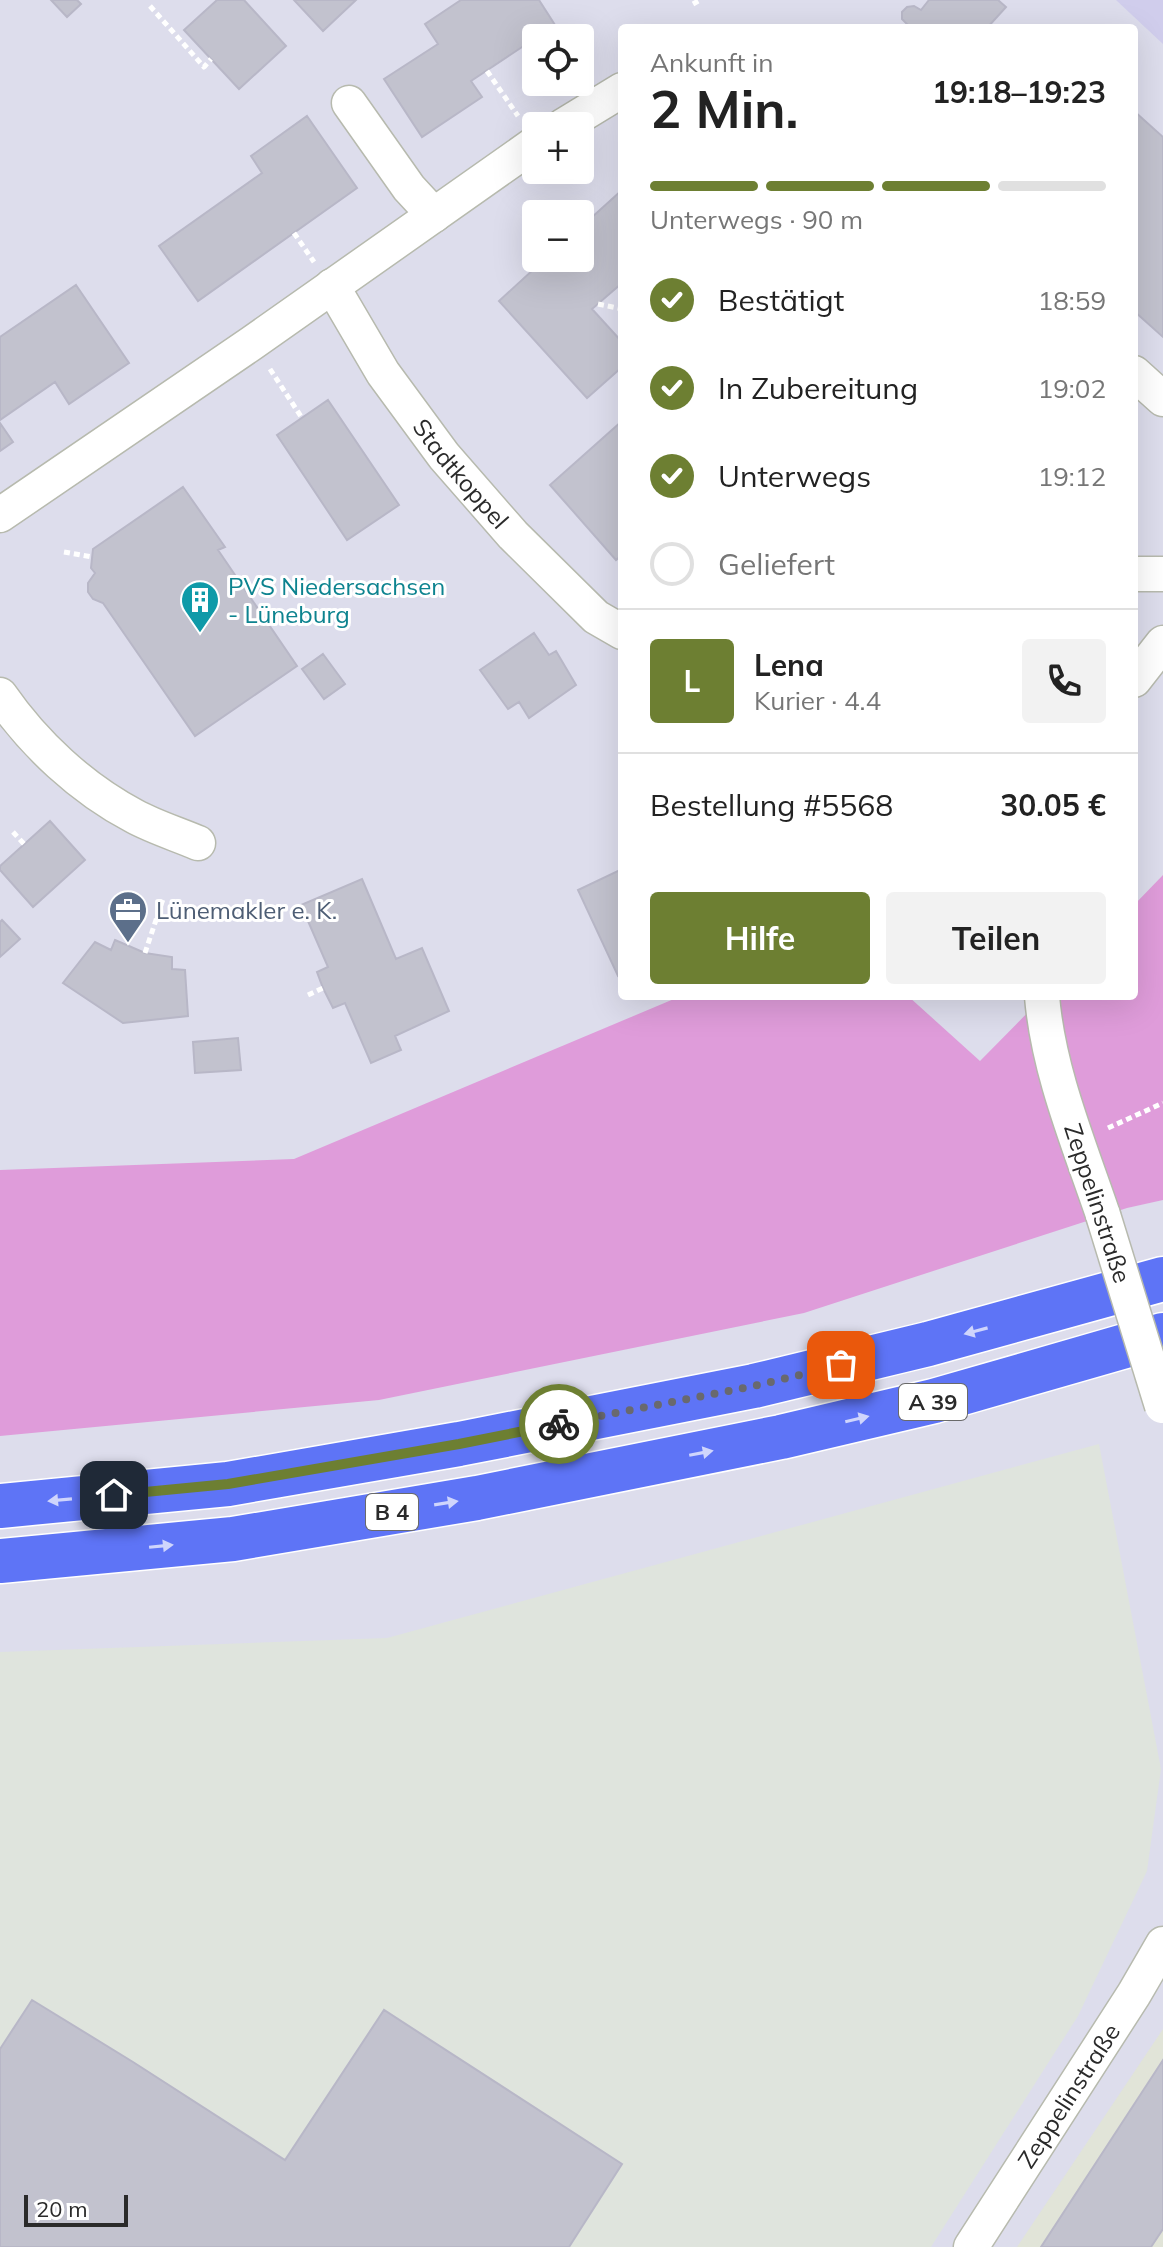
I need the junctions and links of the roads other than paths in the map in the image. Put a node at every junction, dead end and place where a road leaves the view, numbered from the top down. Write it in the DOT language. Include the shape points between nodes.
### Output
graph roads {
  1 [pos="618,92"];
  2 [pos="349,103"];
  3 [pos="586,112"];
  4 [pos="522,153"];
  5 [pos="434,215"];
  6 [pos="332,286"];
  7 [pos="1138,377"];
  8 [pos="1163,399"];
  9 [pos="0,515"];
  10 [pos="1138,574"];
  11 [pos="1163,574"];
  12 [pos="618,630"];
  13 [pos="1163,643"];
  14 [pos="1138,675"];
  15 [pos="0,695"];
  16 [pos="198,843"];
  17 [pos="1043,1000"];
  18 [pos="1163,1279"];
  19 [pos="1163,1335"];
  20 [pos="1163,1408"];
  21 [pos="781,1437"];
  22 [pos="0,1506"];
  23 [pos="0,1561"];
  24 [pos="1163,1944"];
  25 [pos="971,2247"];
  1 -- 3 [label="street"];
  2 -- 5 [label="street"];
  4 -- 5 [label="street"];
  5 -- 6 [label="street"];
  6 -- 9 [label="street"];
  6 -- 12 [label="street, Stadtkoppel" via="383,373 444,456 513,535 596,617"];
  7 -- 8 [label="street"];
  10 -- 11 [label="street"];
  13 -- 14 [label="street"];
  15 -- 16 [label="street" via="16,719 75,777 133,816"];
  17 -- 20 [label="street, Zeppelinstraße, bridge" via="1060,1085"];
  18 -- 22 [label="highway, B 4, one-way" via="754,1386 459,1444 228,1484"];
  21 -- 19 [label="highway, A 39, one-way" via="934,1401"];
  23 -- 21 [label="highway, B 4, one-way" via="233,1539 477,1498"];
  24 -- 25 [label="street, Zeppelinstraße"];
}
